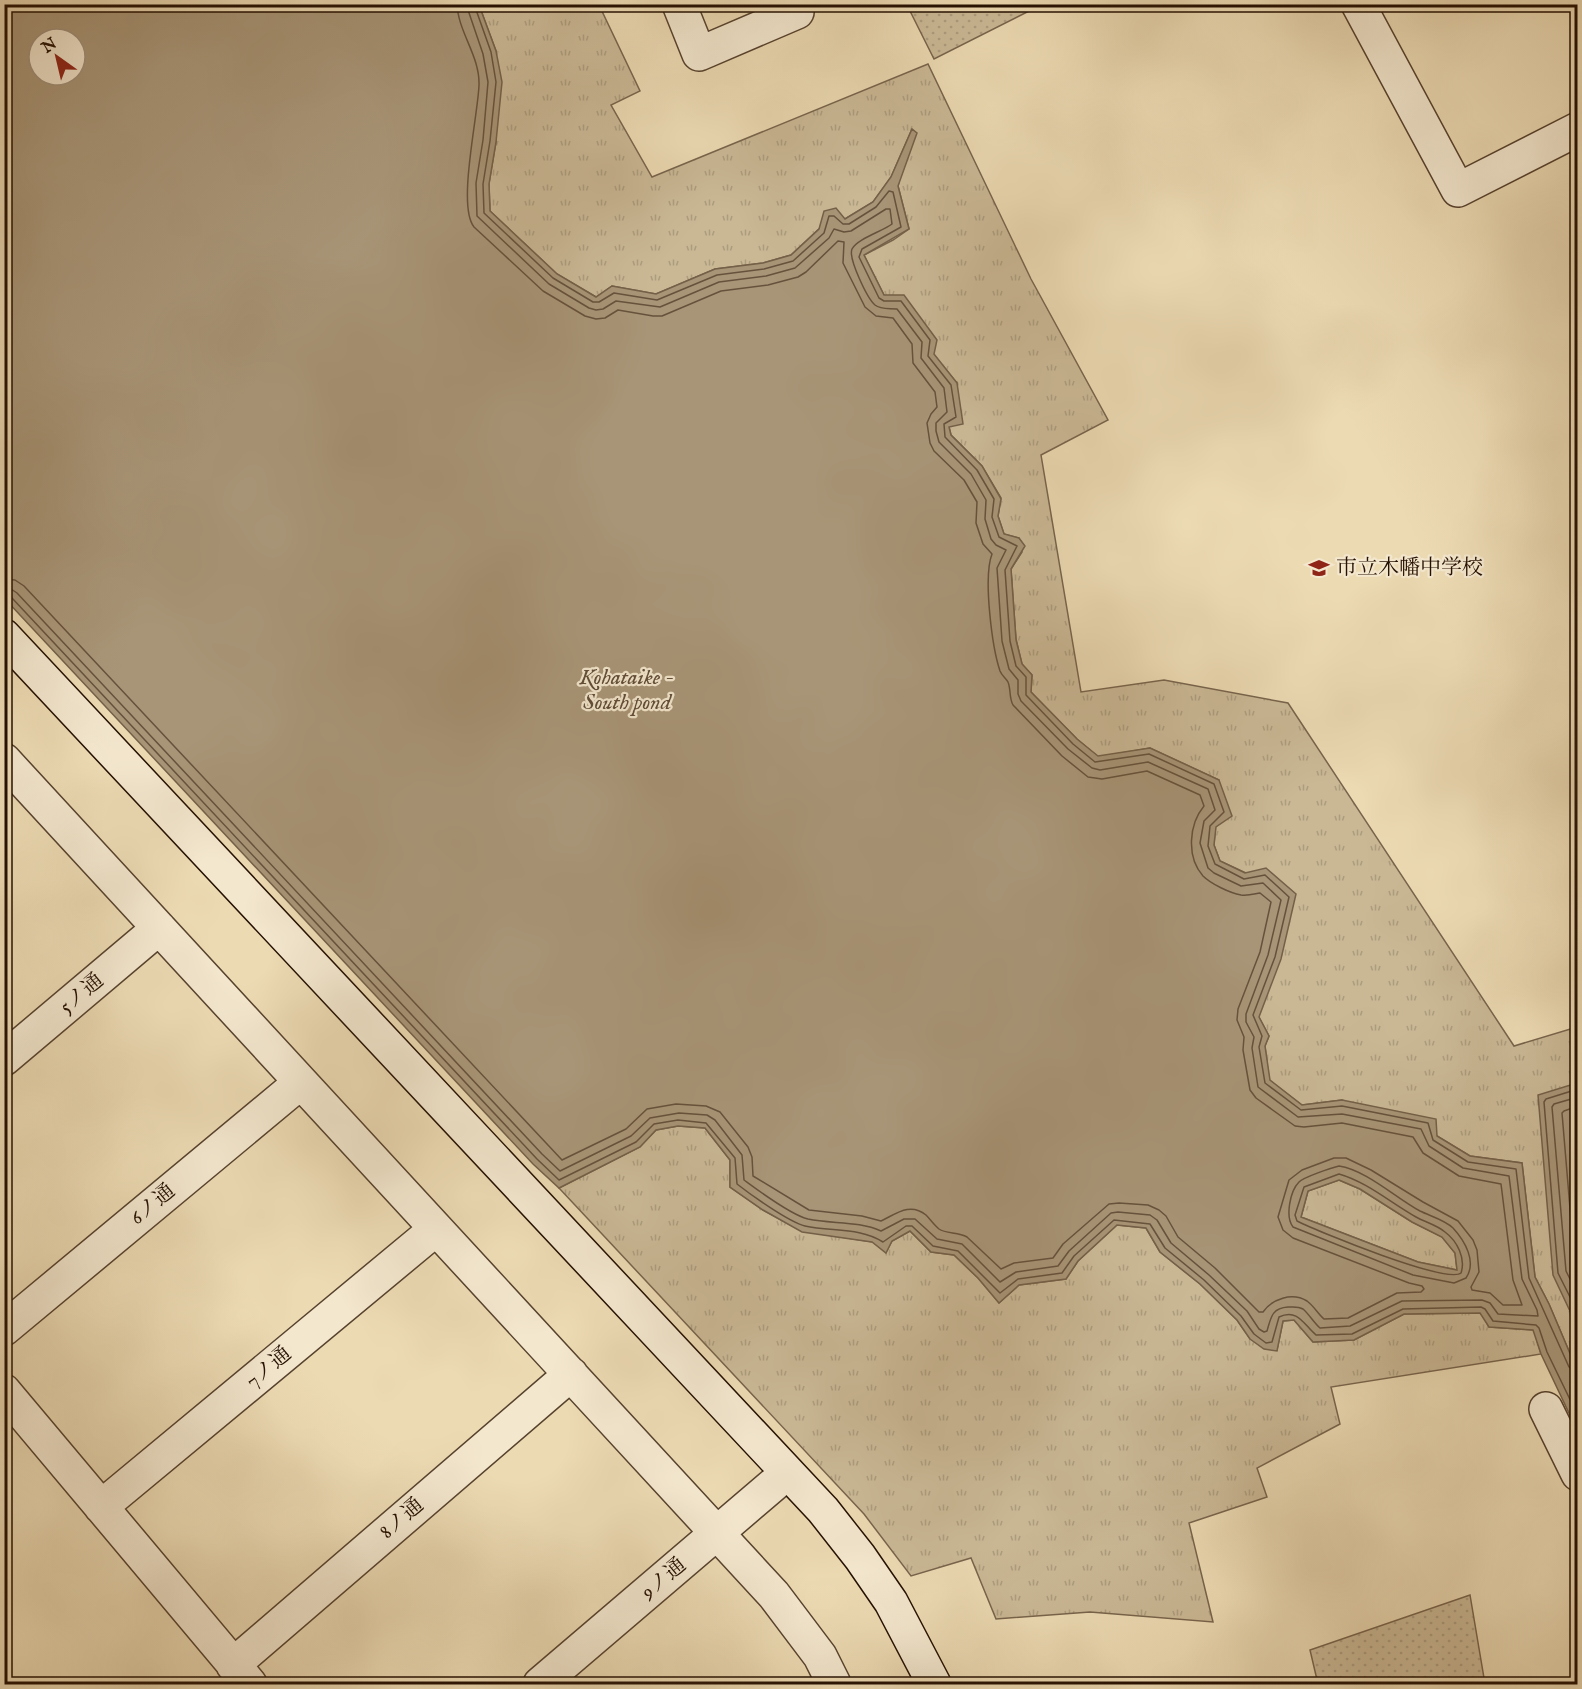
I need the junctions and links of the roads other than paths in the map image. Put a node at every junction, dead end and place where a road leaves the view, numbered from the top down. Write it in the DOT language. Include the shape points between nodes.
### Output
graph roads {
  1 [pos="680,4"];
  2 [pos="794,4"];
  3 [pos="1358,4"];
  4 [pos="1578,129"];
  5 [pos="4,636"];
  6 [pos="11,781"];
  7 [pos="159,928"];
  8 [pos="4,1059"];
  9 [pos="301,1082"];
  10 [pos="436,1229"];
  11 [pos="4,1329"];
  12 [pos="571,1374"];
  13 [pos="4,1391"];
  14 [pos="1546,1409"];
  15 [pos="787,1473"];
  16 [pos="1578,1474"];
  17 [pos="102,1507"];
  18 [pos="717,1534"];
  19 [pos="241,1675"];
  20 [pos="540,1684"];
  21 [pos="834,1684"];
  22 [pos="934,1684"];
  1 -- 2 [label="street" via="699,54 797,12"];
  3 -- 4 [label="street" via="1458,190"];
  5 -- 15 [label="street"];
  6 -- 7 [label="street"];
  7 -- 8 [label="street, 5ノ通"];
  7 -- 9 [label="street"];
  9 -- 10 [label="street"];
  9 -- 11 [label="street, 6ノ通"];
  10 -- 12 [label="street"];
  10 -- 17 [label="street, 7ノ通"];
  12 -- 18 [label="street"];
  12 -- 19 [label="street, 8ノ通"];
  13 -- 17 [label="street"];
  14 -- 16 [label="street"];
  15 -- 18 [label="street, 9ノ通"];
  15 -- 22 [label="street" via="860,1557 891,1602"];
  17 -- 19 [label="street"];
  18 -- 20 [label="street, 9ノ通"];
  18 -- 21 [label="street" via="774,1595 820,1656"];
}
